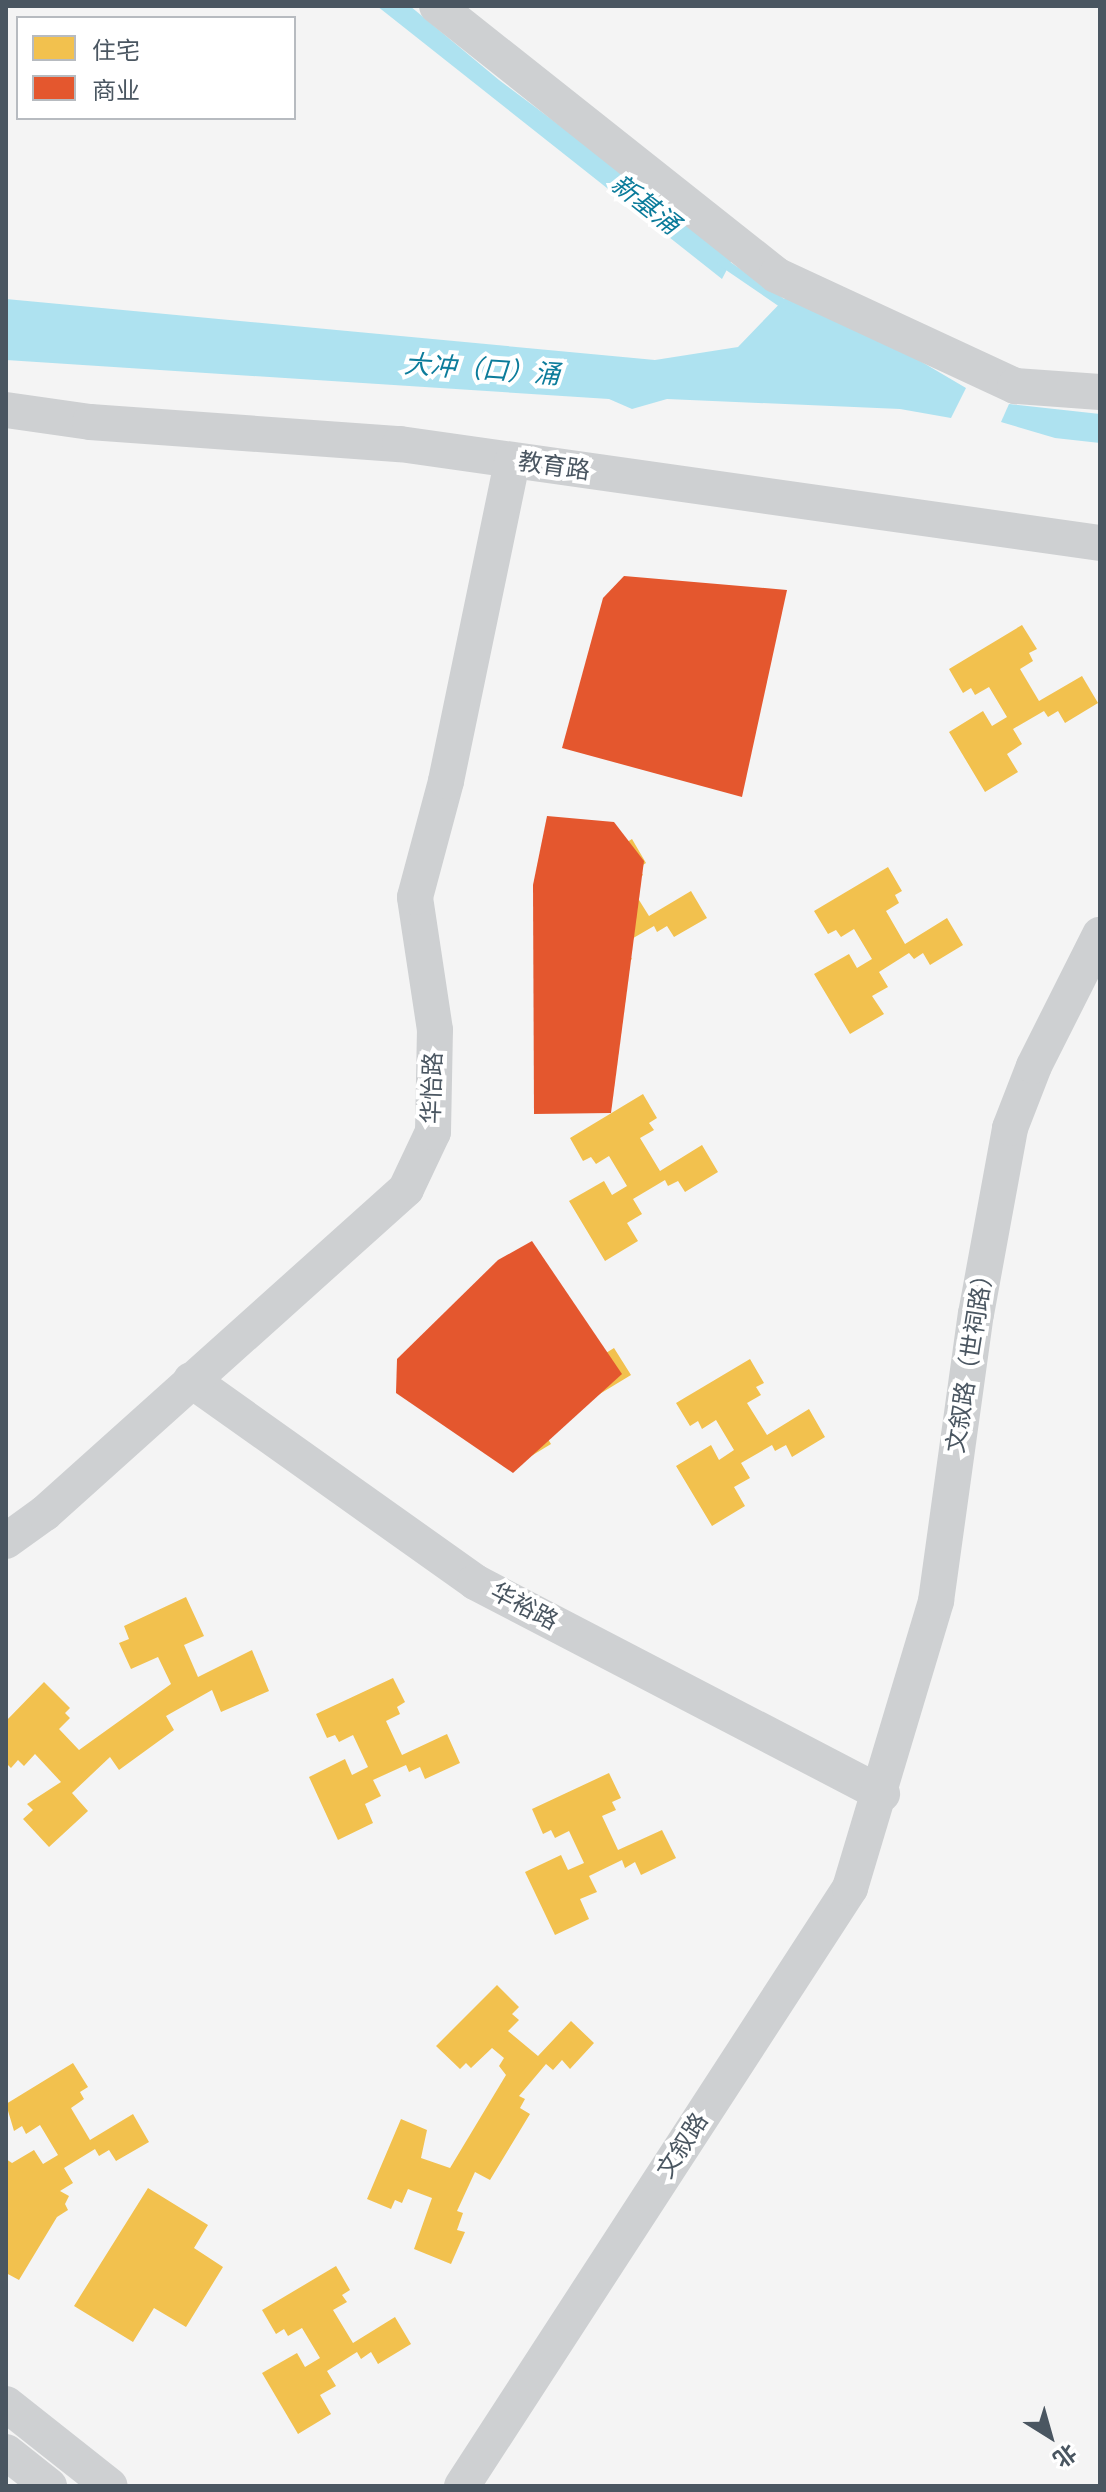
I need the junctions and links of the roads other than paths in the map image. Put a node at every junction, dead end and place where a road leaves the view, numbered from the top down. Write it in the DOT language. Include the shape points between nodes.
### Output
graph roads {
  1 [pos="437,6"];
  2 [pos="1100,392"];
  3 [pos="6,410"];
  4 [pos="512,461"];
  5 [pos="1100,543"];
  6 [pos="1100,935"];
  7 [pos="191,1380"];
  8 [pos="6,1541"];
  9 [pos="882,1794"];
  10 [pos="6,2404"];
  11 [pos="6,2452"];
  12 [pos="49,2486"];
  13 [pos="110,2486"];
  14 [pos="462,2486"];
  1 -- 2 [label="street" via="776,275 1015,386"];
  3 -- 4 [label="street, 教育路" via="90,422 400,444"];
  4 -- 5 [label="street, 教育路"];
  4 -- 7 [label="street, 华怡路" via="446,781 415,897 435,1030 433,1132 406,1189"];
  6 -- 9 [label="street, 文叙路（世祠路）" via="1034,1066 1010,1128 976,1314 936,1601"];
  7 -- 8 [label="street, 华怡路"];
  7 -- 9 [label="street, 华裕路" via="475,1582"];
  9 -- 14 [label="street, 文叙路" via="850,1888"];
  10 -- 13 [label="street"];
  11 -- 12 [label="street"];
}
